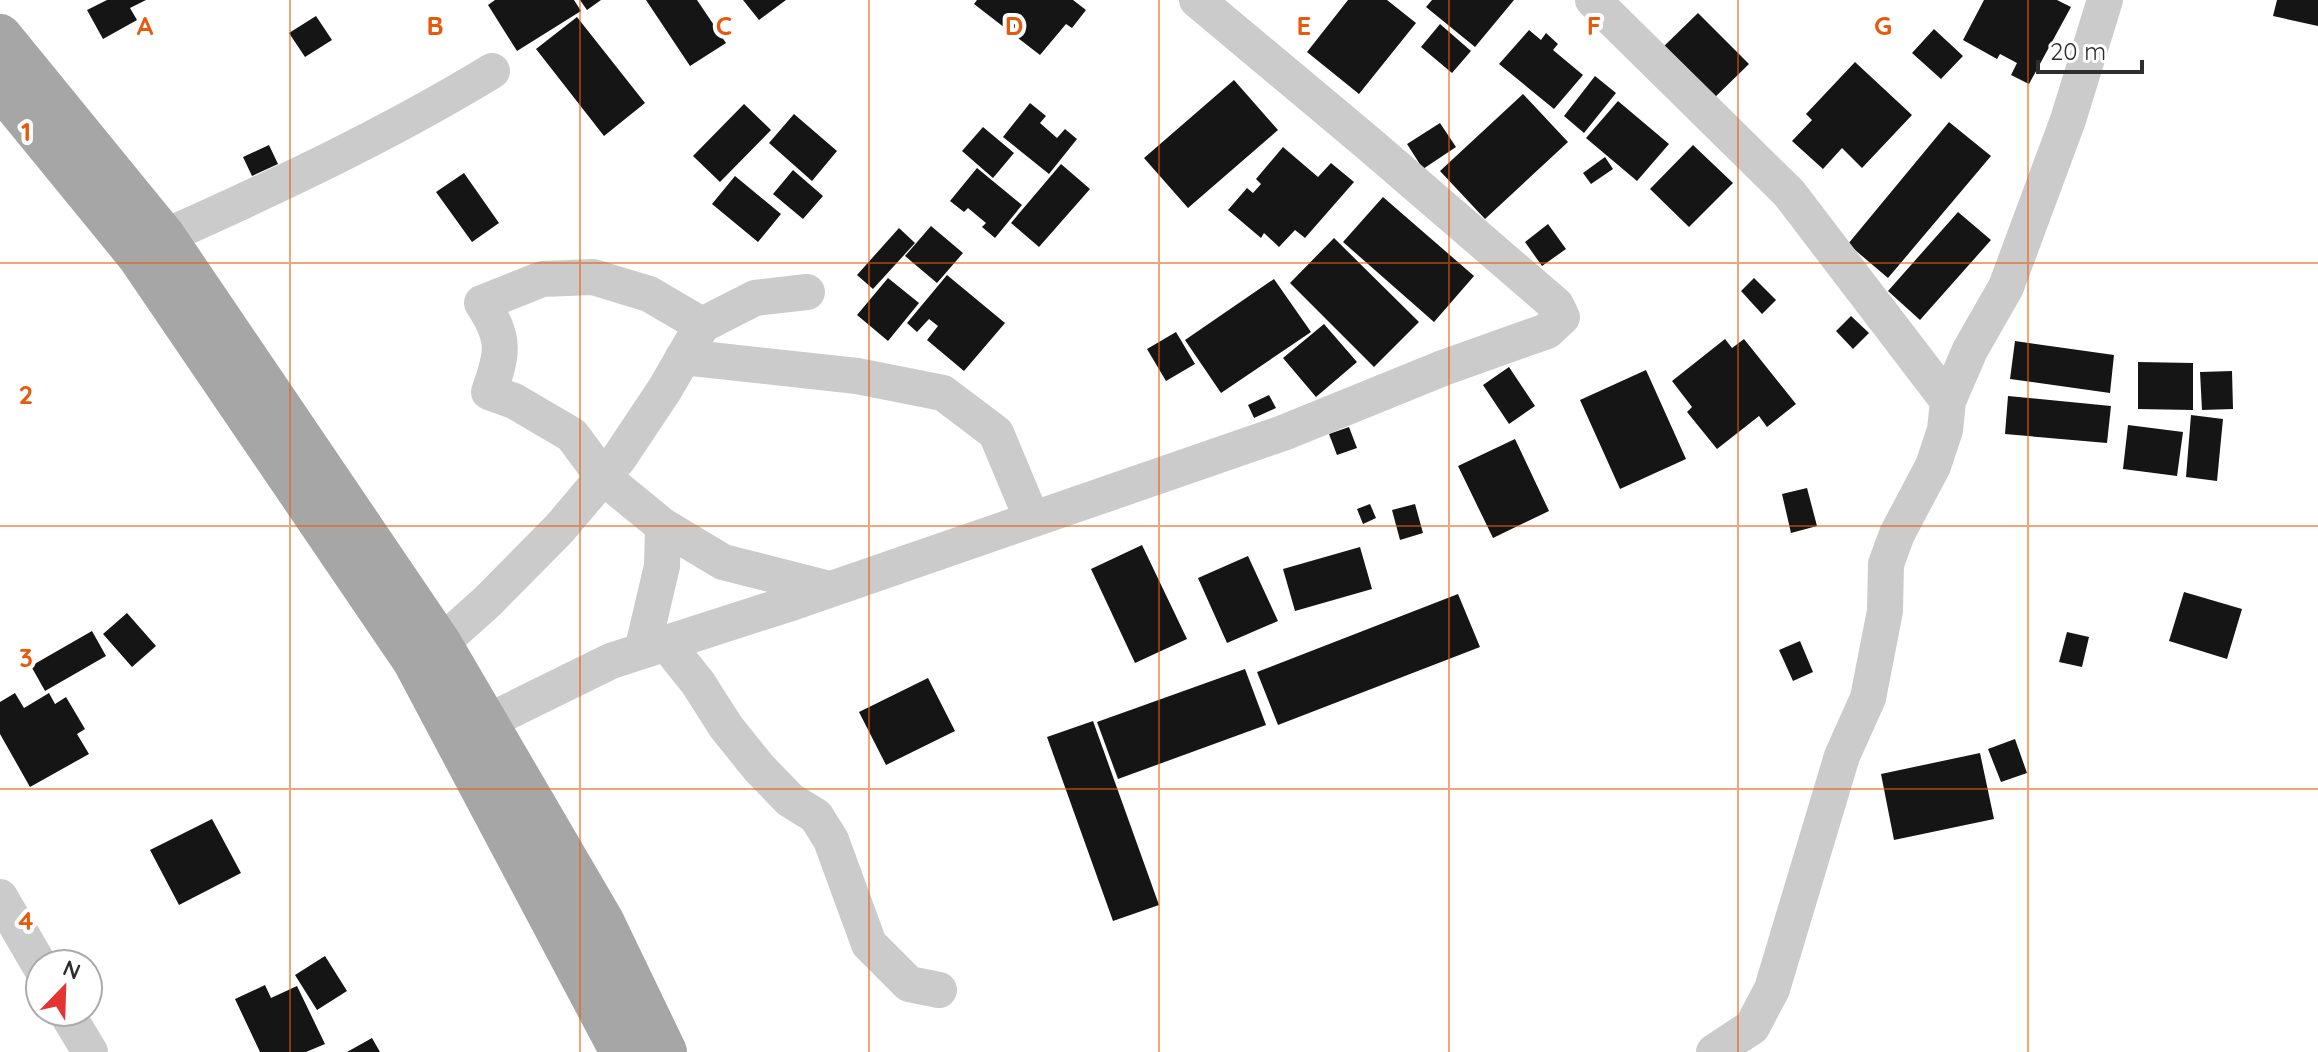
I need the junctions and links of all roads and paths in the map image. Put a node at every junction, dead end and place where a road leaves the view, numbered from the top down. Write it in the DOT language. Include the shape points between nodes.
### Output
graph roads {
  1 [pos="1197,0"];
  2 [pos="1593,0"];
  3 [pos="2105,0"];
  4 [pos="0,36"];
  5 [pos="492,71"];
  6 [pos="0,86"];
  7 [pos="164,237"];
  8 [pos="807,292"];
  9 [pos="702,325"];
  10 [pos="683,357"];
  11 [pos="1948,401"];
  12 [pos="603,477"];
  13 [pos="1032,519"];
  14 [pos="663,526"];
  15 [pos="829,589"];
  16 [pos="440,644"];
  17 [pos="654,647"];
  18 [pos="485,723"];
  19 [pos="0,897"];
  20 [pos="30,948"];
  21 [pos="939,990"];
  22 [pos="76,1028"];
  23 [pos="90,1052"];
  24 [pos="622,1052"];
  25 [pos="665,1052"];
  26 [pos="1714,1052"];
  1 -- 13 [label="street" via="1556,305 1562,317 1547,331 1283,433"];
  2 -- 11 [label="street" via="1789,193"];
  3 -- 11 [label="street" via="2068,120 2006,287"];
  4 -- 7 [label="main road"];
  5 -- 7 [label="street" via="299,177"];
  6 -- 24 [label="main road" via="139,256 414,660"];
  7 -- 16 [label="main road"];
  8 -- 9 [label="street" via="755,298"];
  9 -- 10 [label="street"];
  9 -- 12 [label="street" via="649,294 593,277 542,279 482,303 497,325 500,351 489,392 572,435"];
  10 -- 12 [label="street"];
  10 -- 13 [label="street" via="857,376 943,393 996,433"];
  11 -- 26 [label="street" via="1933,466 1886,564 1885,611 1868,698 1842,756 1772,989 1752,1027"];
  12 -- 14 [label="street"];
  12 -- 16 [label="street" via="560,528"];
  13 -- 15 [label="street"];
  14 -- 15 [label="street" via="723,562"];
  14 -- 17 [label="street"];
  15 -- 17 [label="street"];
  16 -- 18 [label="main road"];
  17 -- 18 [label="street" via="573,678"];
  17 -- 21 [label="street" via="759,768 790,800 816,816 831,840 869,944 909,984"];
  18 -- 25 [label="main road" via="602,921"];
  19 -- 20 [label="street"];
  22 -- 23 [label="street"];
}
